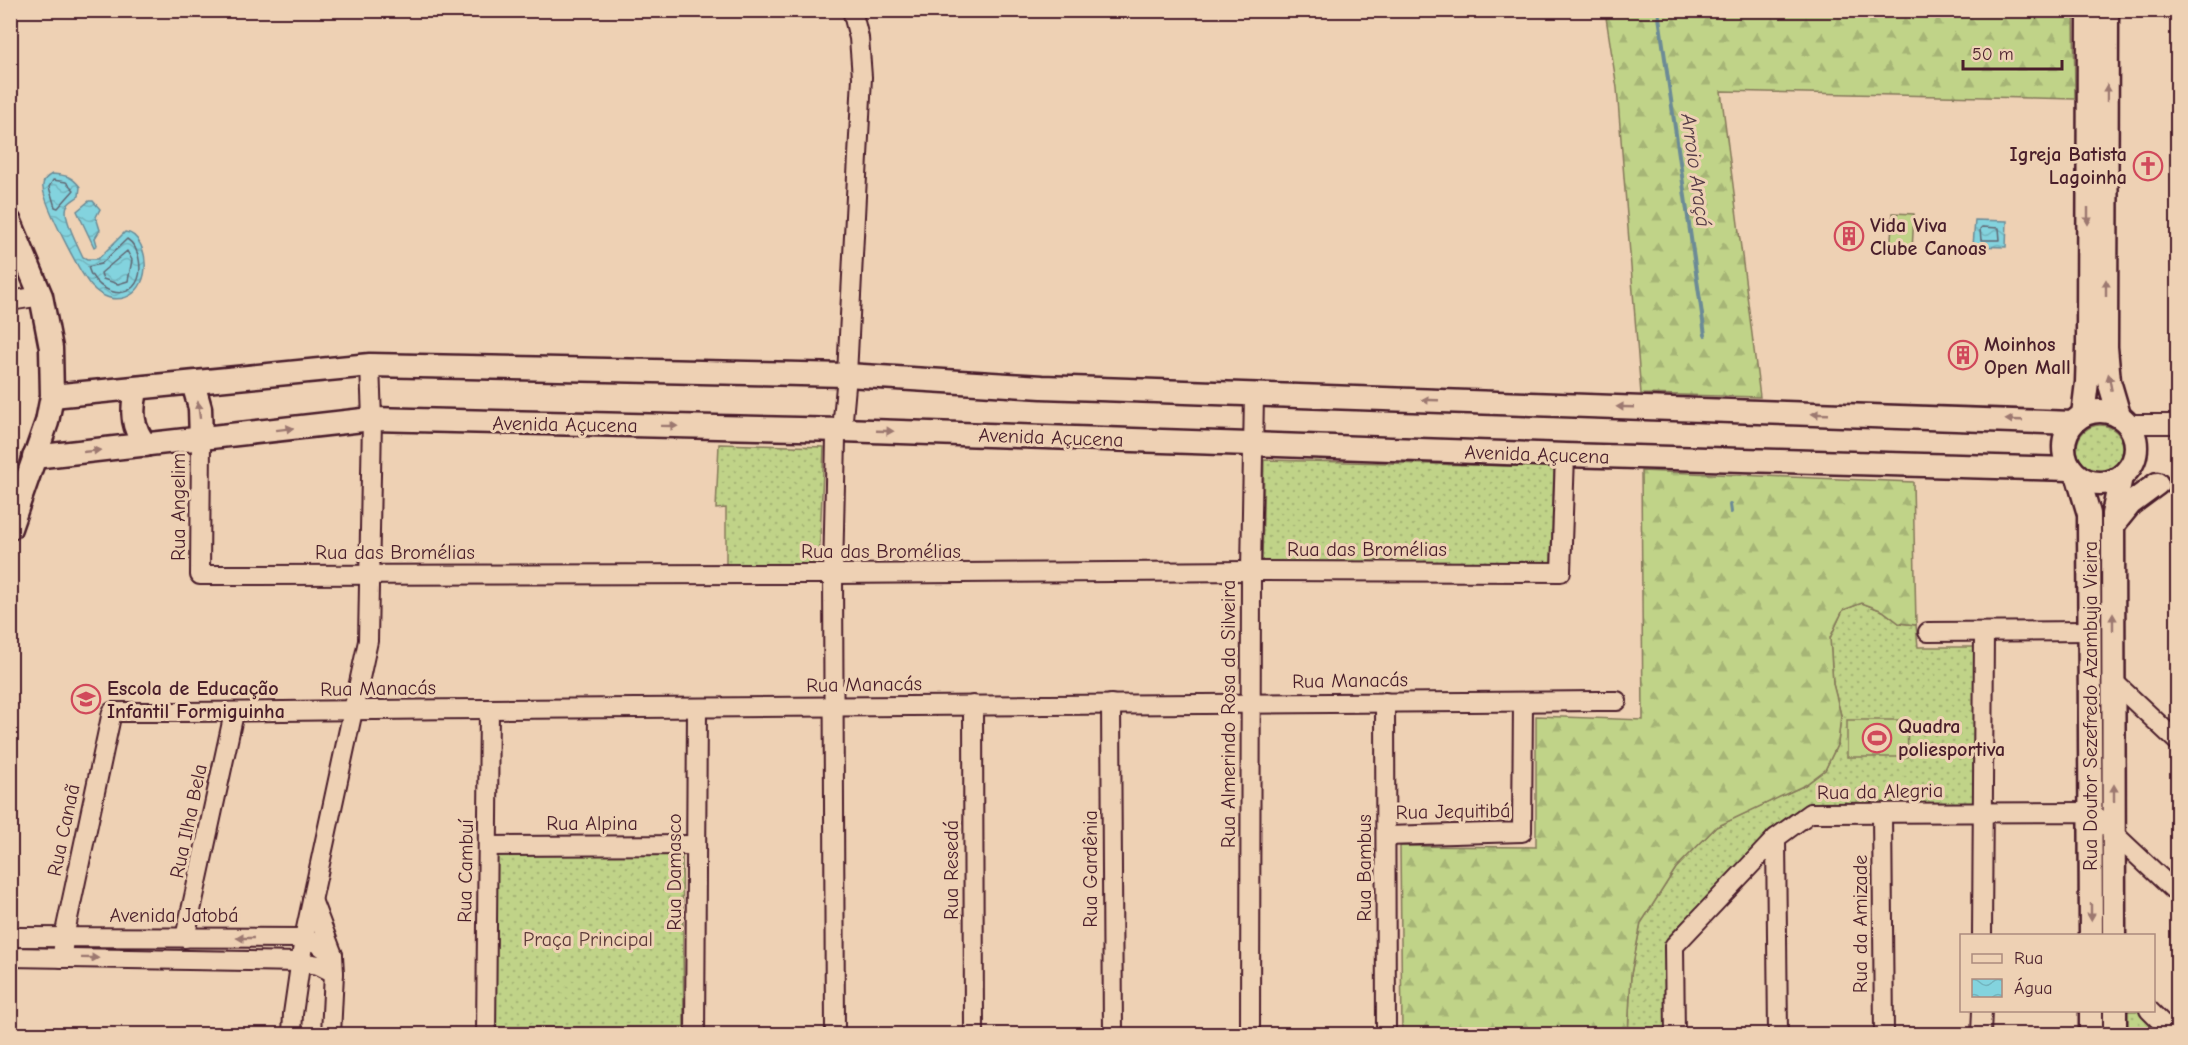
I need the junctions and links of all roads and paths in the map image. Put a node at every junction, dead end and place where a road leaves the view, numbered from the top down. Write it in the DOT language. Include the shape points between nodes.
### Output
graph roads {
  1 [pos="852,10"];
  2 [pos="2089,10"];
  3 [pos="2107,10"];
  4 [pos="10,222"];
  5 [pos="41,296"];
  6 [pos="10,301"];
  7 [pos="370,365"];
  8 [pos="847,375"];
  9 [pos="193,383"];
  10 [pos="137,388"];
  11 [pos="1254,394"];
  12 [pos="52,396"];
  13 [pos="372,419"];
  14 [pos="2078,419"];
  15 [pos="2123,420"];
  16 [pos="2178,424"];
  17 [pos="842,430"];
  18 [pos="201,439"];
  19 [pos="1252,444"];
  20 [pos="146,445"];
  21 [pos="1565,455"];
  22 [pos="33,457"];
  23 [pos="2074,473"];
  24 [pos="2126,473"];
  25 [pos="2168,484"];
  26 [pos="2113,525"];
  27 [pos="10,528"];
  28 [pos="1251,571"];
  29 [pos="369,574"];
  30 [pos="833,574"];
  31 [pos="200,575"];
  32 [pos="2090,631"];
  33 [pos="1928,632"];
  34 [pos="1983,632"];
  35 [pos="2113,681"];
  36 [pos="1617,701"];
  37 [pos="1385,702"];
  38 [pos="1522,702"];
  39 [pos="1111,704"];
  40 [pos="1250,704"];
  41 [pos="973,705"];
  42 [pos="834,707"];
  43 [pos="489,709"];
  44 [pos="354,710"];
  45 [pos="697,710"];
  46 [pos="112,712"];
  47 [pos="234,713"];
  48 [pos="2178,742"];
  49 [pos="2091,812"];
  50 [pos="1882,813"];
  51 [pos="1983,813"];
  52 [pos="2114,832"];
  53 [pos="1386,836"];
  54 [pos="1776,838"];
  55 [pos="696,845"];
  56 [pos="488,846"];
  57 [pos="2178,894"];
  58 [pos="312,900"];
  59 [pos="1982,934"];
  60 [pos="2091,934"];
  61 [pos="2114,934"];
  62 [pos="18,937"];
  63 [pos="64,937"];
  64 [pos="185,938"];
  65 [pos="304,938"];
  66 [pos="333,955"];
  67 [pos="17,957"];
  68 [pos="62,958"];
  69 [pos="300,962"];
  70 [pos="334,973"];
  71 [pos="1982,1012"];
  72 [pos="2091,1012"];
  73 [pos="2115,1012"];
  74 [pos="2150,1012"];
  75 [pos="293,1014"];
  76 [pos="292,1035"];
  77 [pos="306,1035"];
  78 [pos="331,1035"];
  79 [pos="486,1035"];
  80 [pos="695,1035"];
  81 [pos="835,1035"];
  82 [pos="974,1035"];
  83 [pos="1113,1035"];
  84 [pos="1250,1035"];
  85 [pos="1386,1035"];
  86 [pos="1675,1035"];
  87 [pos="1778,1035"];
  88 [pos="1884,1035"];
  89 [pos="1981,1035"];
  90 [pos="2091,1035"];
  91 [pos="2115,1035"];
  92 [pos="2173,1035"];
  1 -- 8 [label="street" via="862,67"];
  2 -- 14 [label="main road, one-way" via="2088,348 2087,382"];
  15 -- 3 [label="main road, one-way" via="2109,381 2106,347"];
  4 -- 5 [label="main road"];
  5 -- 6 [label="street"];
  5 -- 12 [label="main road" via="51,348"];
  7 -- 8 [label="main road"];
  7 -- 9 [label="main road"];
  7 -- 13 [label="street"];
  8 -- 11 [label="main road"];
  8 -- 17 [label="street"];
  9 -- 10 [label="main road"];
  18 -- 9 [label="main road, one-way" via="200,408"];
  10 -- 12 [label="main road"];
  10 -- 20 [label="main road" via="134,419"];
  14 -- 11 [label="main road, one-way"];
  11 -- 19 [label="street, Rua Almerindo Rosa da Silveira"];
  12 -- 22 [label="main road"];
  13 -- 17 [label="main road, Avenida Açucena, one-way"];
  18 -- 13 [label="main road, Avenida Açucena, one-way"];
  13 -- 29 [label="street"];
  14 -- 15 [label="main road" via="2095,411 2107,411"];
  14 -- 23 [label="main road" via="2066,433 2063,445"];
  15 -- 16 [label="street"];
  15 -- 24 [label="main road" via="2137,445"];
  17 -- 19 [label="main road, Avenida Açucena, one-way"];
  17 -- 30 [label="street" via="836,438"];
  18 -- 20 [label="main road, Avenida Açucena"];
  18 -- 31 [label="street, Rua Angelim"];
  19 -- 21 [label="main road, Avenida Açucena"];
  19 -- 28 [label="street, Rua Almerindo Rosa da Silveira"];
  22 -- 20 [label="main road, Avenida Açucena, one-way"];
  21 -- 23 [label="main road, Avenida Açucena"];
  21 -- 28 [label="street, Rua das Bromélias" via="1561,572"];
  22 -- 27 [label="main road"];
  23 -- 24 [label="main road" via="2089,483 2101,484"];
  23 -- 32 [label="main road, Rua Doutor Sezefredo Azambuja Vieira" via="2089,514"];
  24 -- 25 [label="main road" via="2146,482"];
  24 -- 26 [label="main road, Rua Doutor Sezefredo Azambuja Vieira"];
  25 -- 26 [label="main road" via="2130,504"];
  35 -- 26 [label="main road, Rua Doutor Sezefredo Azambuja Vieira, one-way"];
  28 -- 30 [label="street, Rua das Bromélias"];
  28 -- 40 [label="street, Rua Almerindo Rosa da Silveira"];
  29 -- 30 [label="street, Rua das Bromélias"];
  29 -- 31 [label="street, Rua das Bromélias"];
  29 -- 44 [label="street" via="368,641"];
  30 -- 42 [label="street"];
  32 -- 34 [label="street"];
  32 -- 49 [label="main road, Rua Doutor Sezefredo Azambuja Vieira"];
  33 -- 34 [label="street"];
  34 -- 51 [label="street"];
  35 -- 48 [label="street"];
  52 -- 35 [label="main road, Rua Doutor Sezefredo Azambuja Vieira, one-way"];
  36 -- 38 [label="street, Rua Manacás"];
  37 -- 38 [label="street, Rua Manacás"];
  37 -- 40 [label="street, Rua Manacás"];
  37 -- 53 [label="street, Rua Bambus"];
  38 -- 53 [label="street, Rua Jequitibá" via="1522,832"];
  39 -- 40 [label="street, Rua Manacás"];
  39 -- 41 [label="street, Rua Manacás"];
  39 -- 83 [label="street, Rua Gardênia"];
  40 -- 84 [label="street, Rua Almerindo Rosa da Silveira"];
  41 -- 42 [label="street, Rua Manacás"];
  41 -- 82 [label="street, Rua Resedá"];
  42 -- 45 [label="street, Rua Manacás"];
  42 -- 81 [label="street"];
  43 -- 44 [label="street, Rua Manacás"];
  43 -- 45 [label="street, Rua Manacás"];
  43 -- 56 [label="street, Rua Cambuí"];
  44 -- 47 [label="street, Rua Manacás"];
  44 -- 58 [label="street"];
  45 -- 55 [label="street, Rua Damasco"];
  46 -- 47 [label="street, Rua Manacás"];
  46 -- 63 [label="street, Rua Canaã"];
  47 -- 64 [label="street, Rua Ilha Bela"];
  49 -- 51 [label="street, Rua da Alegria"];
  49 -- 52 [label="street"];
  49 -- 60 [label="main road, Rua Doutor Sezefredo Azambuja Vieira, one-way"];
  50 -- 51 [label="street, Rua da Alegria"];
  50 -- 54 [label="street, Rua da Alegria" via="1810,813"];
  50 -- 88 [label="street, Rua da Amizade"];
  51 -- 59 [label="street"];
  52 -- 57 [label="street"];
  52 -- 61 [label="main road, Rua Doutor Sezefredo Azambuja Vieira"];
  53 -- 85 [label="street, Rua Bambus"];
  54 -- 86 [label="street, Rua da Alegria" via="1674,946"];
  54 -- 87 [label="street"];
  55 -- 56 [label="street, Rua Alpina"];
  55 -- 80 [label="street, Rua Damasco"];
  56 -- 79 [label="street, Rua Cambuí"];
  58 -- 65 [label="street"];
  58 -- 66 [label="street"];
  62 -- 63 [label="street, Avenida Jatobá"];
  62 -- 67 [label="street"];
  63 -- 64 [label="street, Avenida Jatobá"];
  63 -- 68 [label="street, Rua Canaã"];
  65 -- 64 [label="street, Avenida Jatobá, one-way"];
  65 -- 66 [label="street, Avenida Jatobá"];
  65 -- 69 [label="street"];
  66 -- 70 [label="street"];
  67 -- 68 [label="street"];
  68 -- 69 [label="street, one-way"];
  69 -- 70 [label="street"];
  69 -- 75 [label="street"];
  70 -- 78 [label="street"];
  71 -- 89 [label="street"];
  72 -- 90 [label="main road"];
  73 -- 91 [label="main road"];
  74 -- 92 [label="street"];
  75 -- 76 [label="street"];
  75 -- 77 [label="street"];
}
